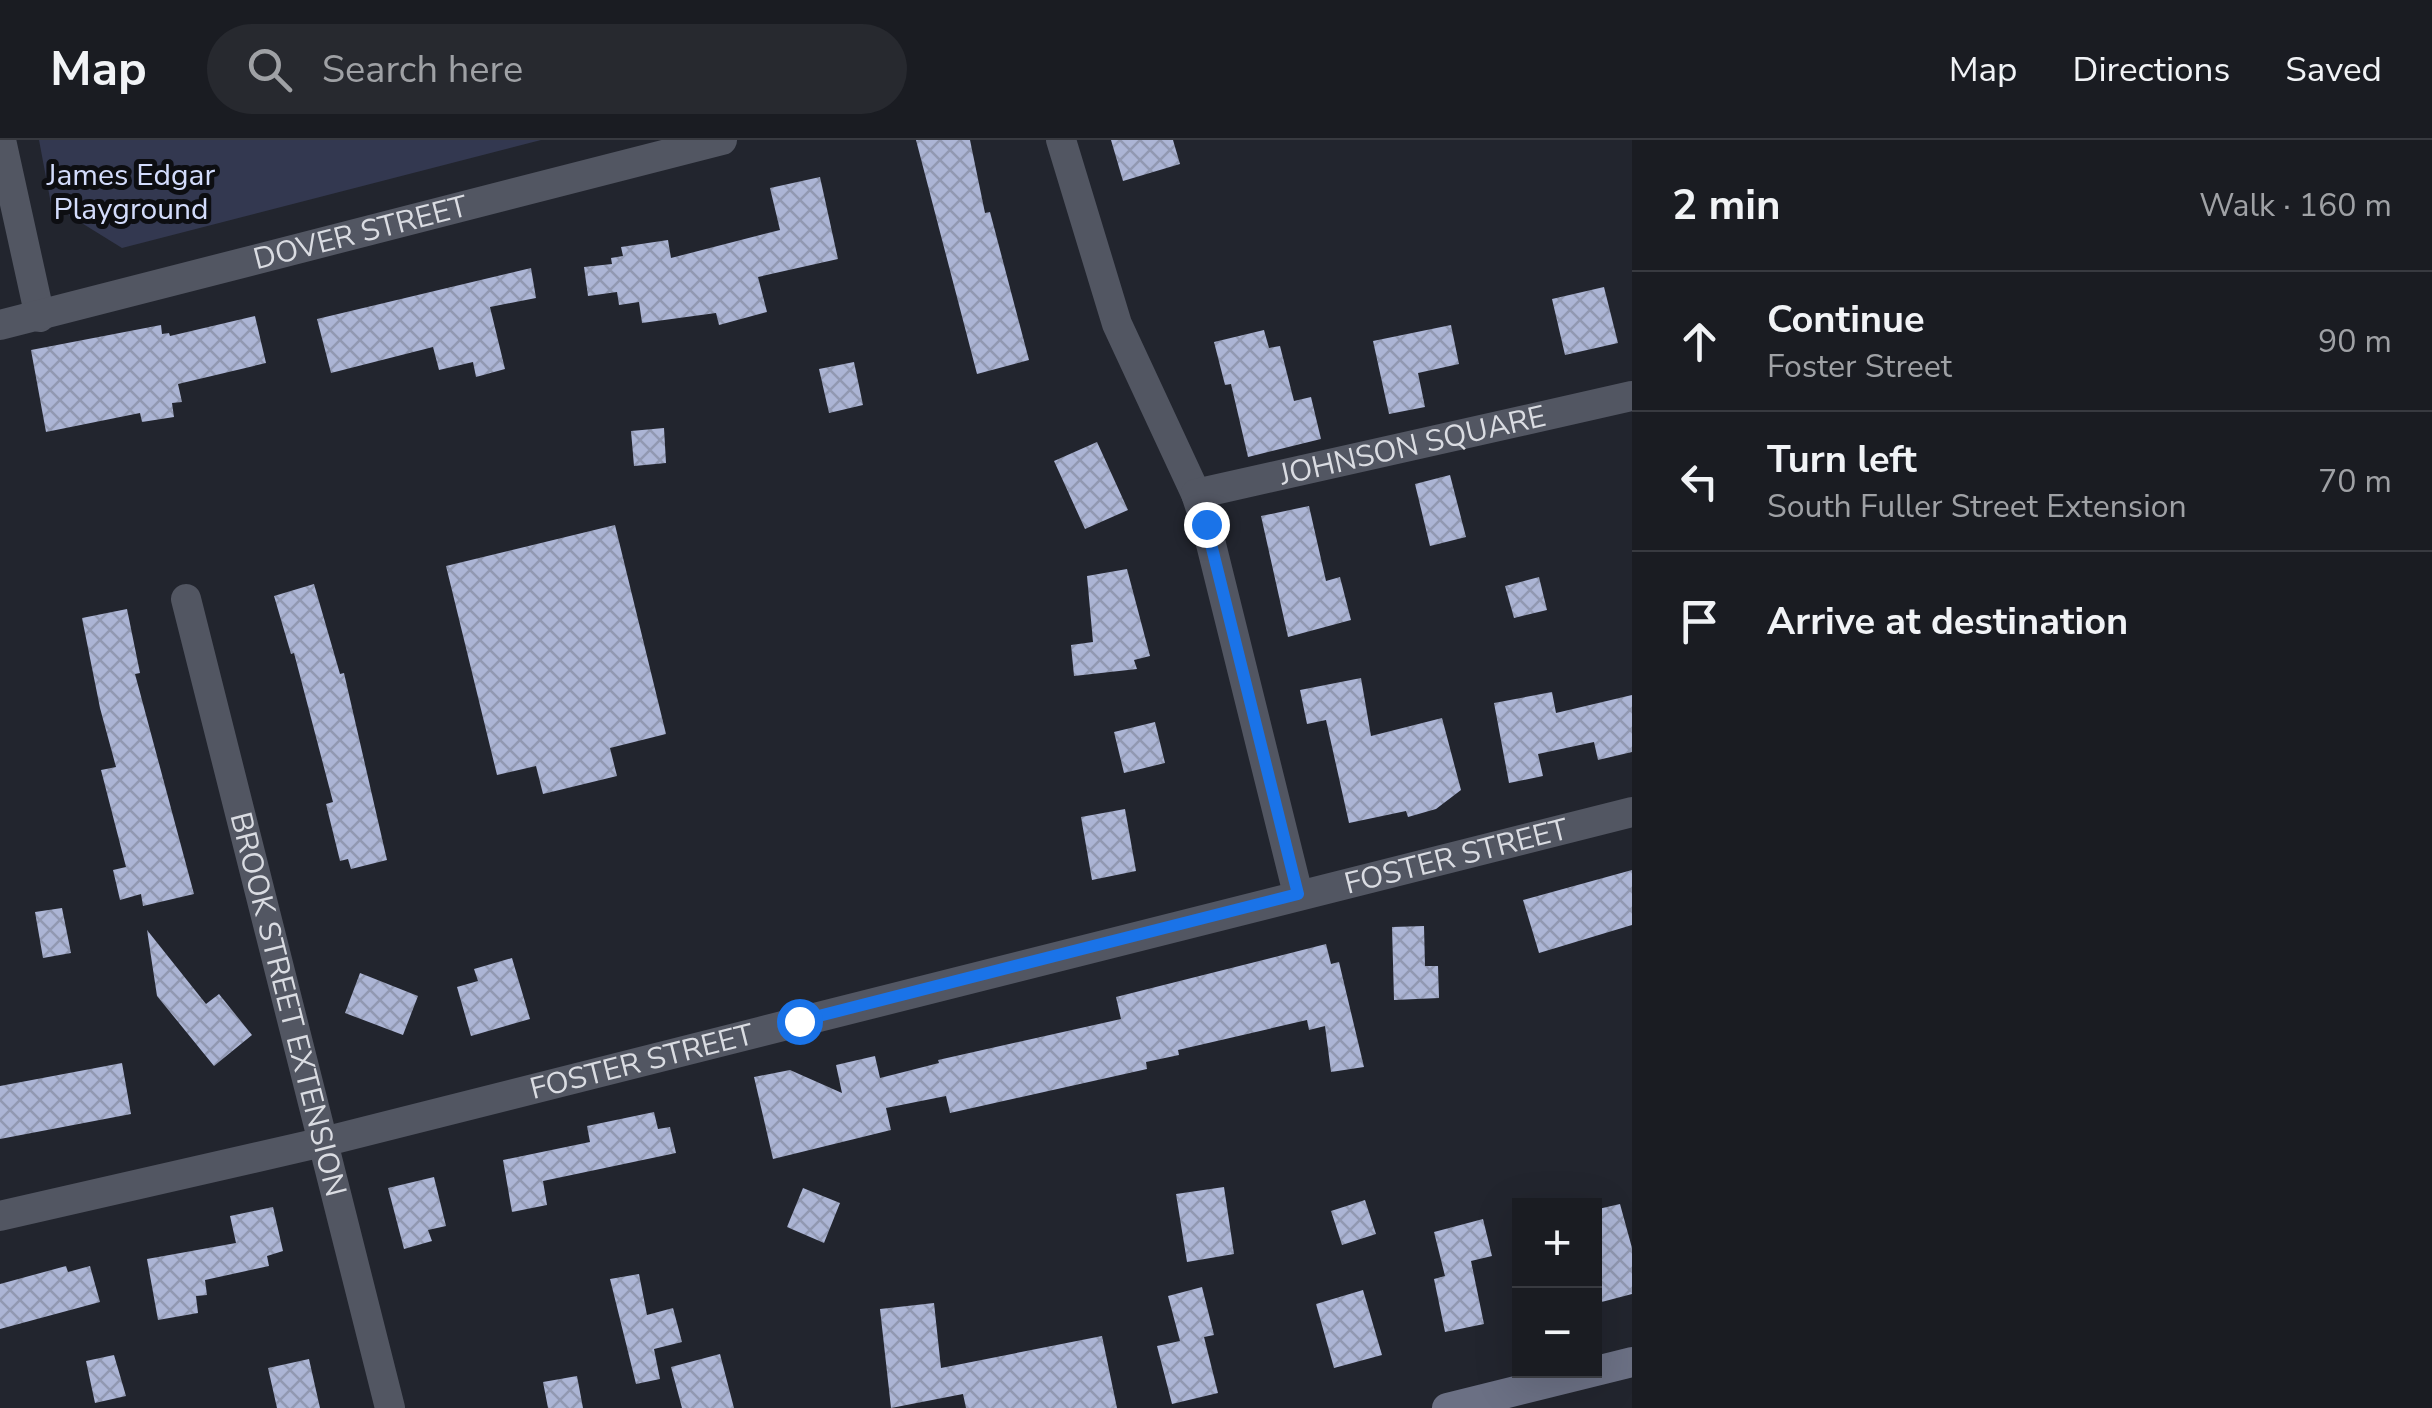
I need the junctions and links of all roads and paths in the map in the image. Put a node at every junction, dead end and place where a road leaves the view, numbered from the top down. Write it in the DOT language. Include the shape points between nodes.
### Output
graph roads {
  1 [pos="1,140"];
  2 [pos="722,140"];
  3 [pos="1061,140"];
  4 [pos="40,317"];
  5 [pos="0,326"];
  6 [pos="1632,396"];
  7 [pos="1196,494"];
  8 [pos="186,599"];
  9 [pos="1632,812"];
  10 [pos="1298,894"];
  11 [pos="323,1142"];
  12 [pos="0,1216"];
  13 [pos="1632,1362"];
  14 [pos="390,1408"];
  15 [pos="1447,1408"];
  1 -- 4 [label="street"];
  2 -- 4 [label="street, DOVER STREET"];
  3 -- 7 [label="street" via="1117,324"];
  4 -- 5 [label="street, DOVER STREET"];
  6 -- 7 [label="street, JOHNSON SQUARE"];
  7 -- 10 [label="street"];
  8 -- 11 [label="street, BROOK STREET EXTENSION"];
  9 -- 10 [label="street, FOSTER STREET"];
  10 -- 11 [label="street, FOSTER STREET"];
  11 -- 12 [label="street, FOSTER STREET"];
  11 -- 14 [label="street, BROOK STREET EXTENSION"];
  13 -- 15 [label="street"];
}
